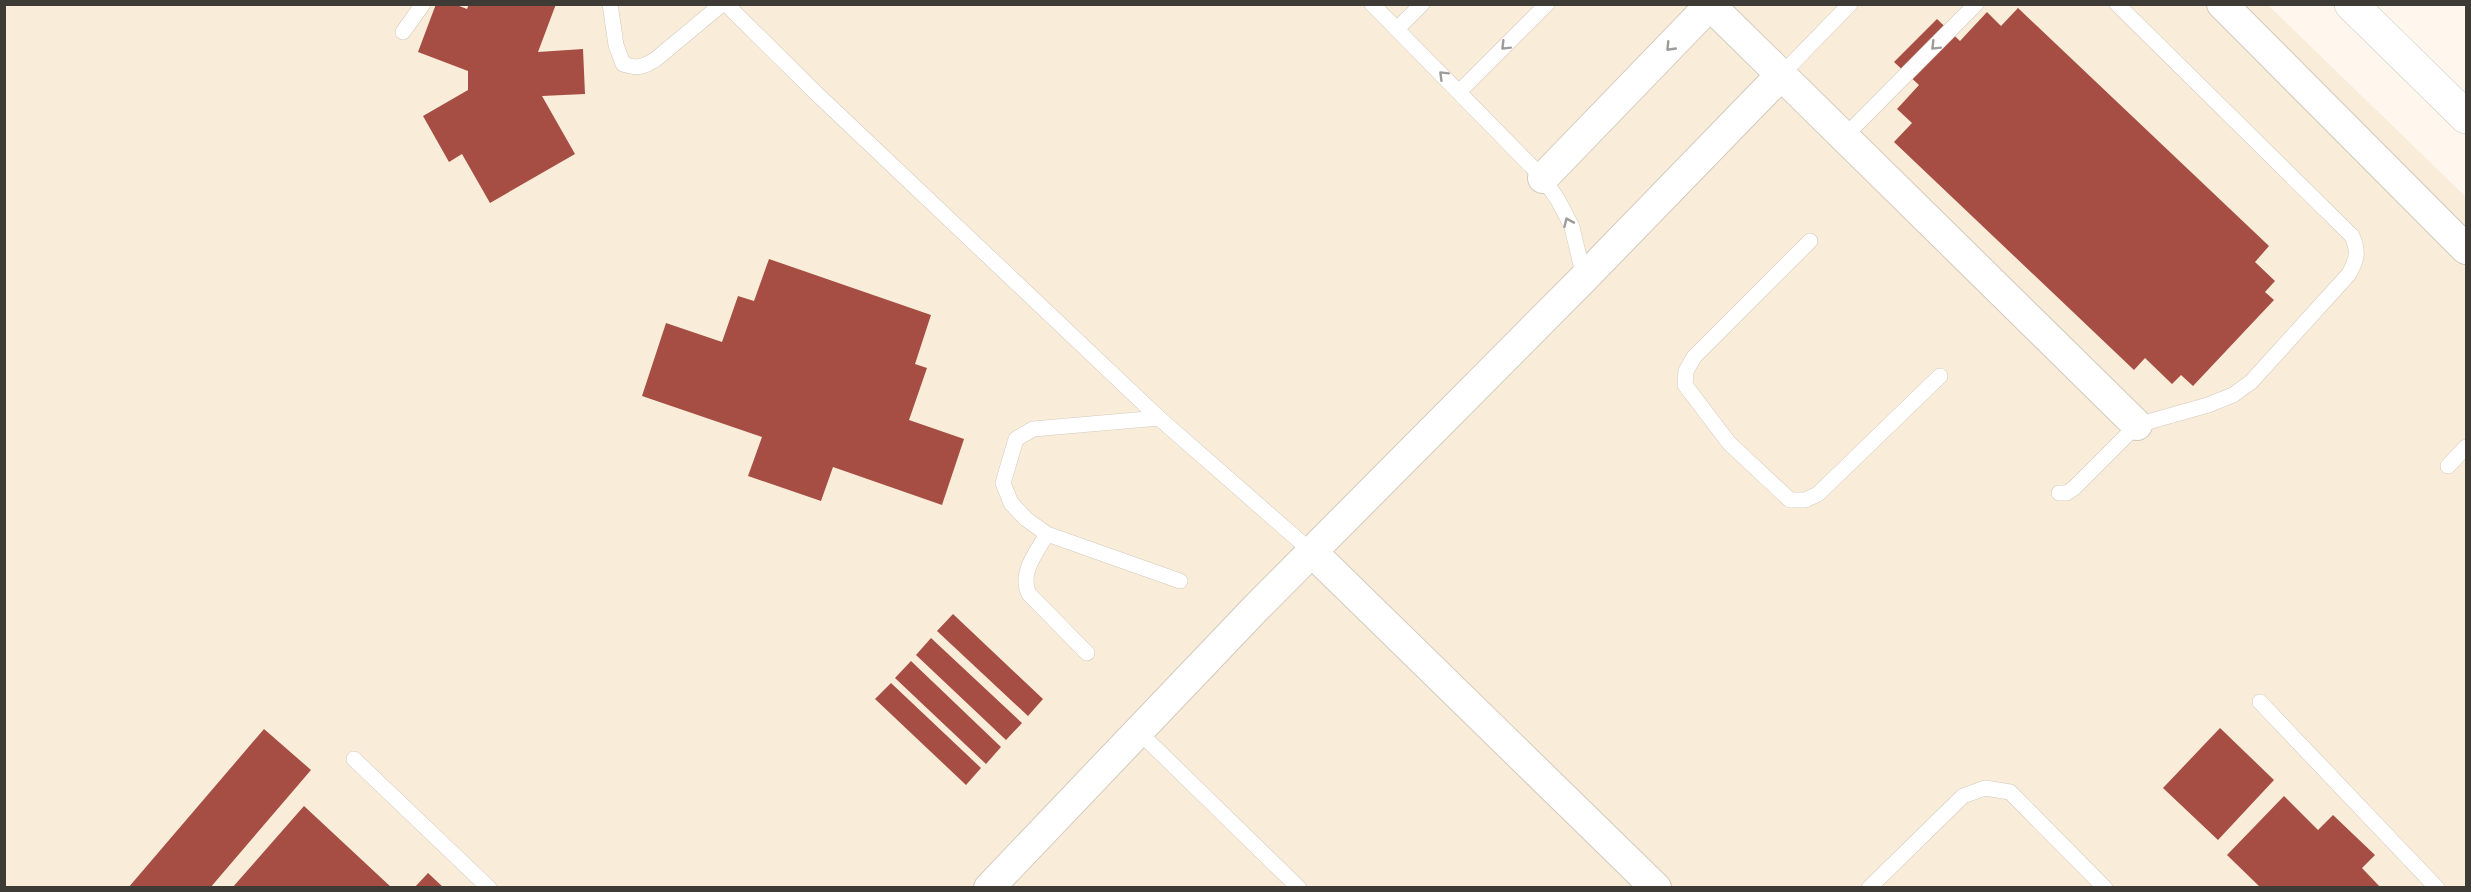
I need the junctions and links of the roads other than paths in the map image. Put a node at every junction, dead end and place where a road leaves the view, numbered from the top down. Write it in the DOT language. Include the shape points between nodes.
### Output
graph roads {
  1 [pos="423,4"];
  2 [pos="610,4"];
  3 [pos="724,4"];
  4 [pos="1372,4"];
  5 [pos="1422,4"];
  6 [pos="1547,4"];
  7 [pos="1850,4"];
  8 [pos="1976,4"];
  9 [pos="2117,4"];
  10 [pos="2222,4"];
  11 [pos="2351,4"];
  12 [pos="1711,5"];
  13 [pos="1397,29"];
  14 [pos="403,32"];
  15 [pos="1781,75"];
  16 [pos="1459,92"];
  17 [pos="2466,117"];
  18 [pos="1844,137"];
  19 [pos="1543,178"];
  20 [pos="1810,241"];
  21 [pos="2466,249"];
  22 [pos="1584,278"];
  23 [pos="1940,376"];
  24 [pos="1159,418"];
  25 [pos="2137,425"];
  26 [pos="2466,447"];
  27 [pos="2448,466"];
  28 [pos="2059,493"];
  29 [pos="1047,534"];
  30 [pos="1312,552"];
  31 [pos="1180,581"];
  32 [pos="1087,653"];
  33 [pos="2260,702"];
  34 [pos="1139,732"];
  35 [pos="354,759"];
  36 [pos="489,888"];
  37 [pos="989,888"];
  38 [pos="1299,888"];
  39 [pos="1656,888"];
  40 [pos="1869,888"];
  41 [pos="2105,888"];
  42 [pos="2437,888"];
  1 -- 14 [label="lane"];
  2 -- 3 [label="lane" via="623,64 634,68 656,59"];
  3 -- 24 [label="lane"];
  4 -- 13 [label="lane"];
  5 -- 13 [label="lane"];
  6 -- 16 [label="lane, one-way"];
  7 -- 15 [label="lane"];
  8 -- 18 [label="lane, one-way"];
  9 -- 25 [label="lane" via="2352,236 2358,249 2349,274 2252,382 2208,405"];
  10 -- 21 [label="street"];
  11 -- 17 [label="street"];
  12 -- 15 [label="street"];
  12 -- 19 [label="street, one-way"];
  16 -- 13 [label="lane, one-way"];
  15 -- 18 [label="street"];
  15 -- 22 [label="street"];
  16 -- 19 [label="lane"];
  18 -- 25 [label="street"];
  22 -- 19 [label="lane, one-way" via="1572,227"];
  20 -- 23 [label="lane" via="1694,357 1686,371 1685,385 1729,443 1790,500 1805,500 1818,494"];
  22 -- 30 [label="street"];
  24 -- 29 [label="lane" via="1033,429 1016,439 1003,483 1011,503"];
  24 -- 30 [label="lane"];
  25 -- 28 [label="lane" via="2074,488"];
  26 -- 27 [label="lane"];
  29 -- 31 [label="lane"];
  29 -- 32 [label="lane" via="1025,573 1024,584 1029,594"];
  30 -- 34 [label="street"];
  30 -- 39 [label="street"];
  33 -- 42 [label="lane"];
  34 -- 37 [label="street"];
  34 -- 38 [label="lane"];
  35 -- 36 [label="lane"];
  40 -- 41 [label="lane" via="1963,796 1985,788 2010,792"];
}
